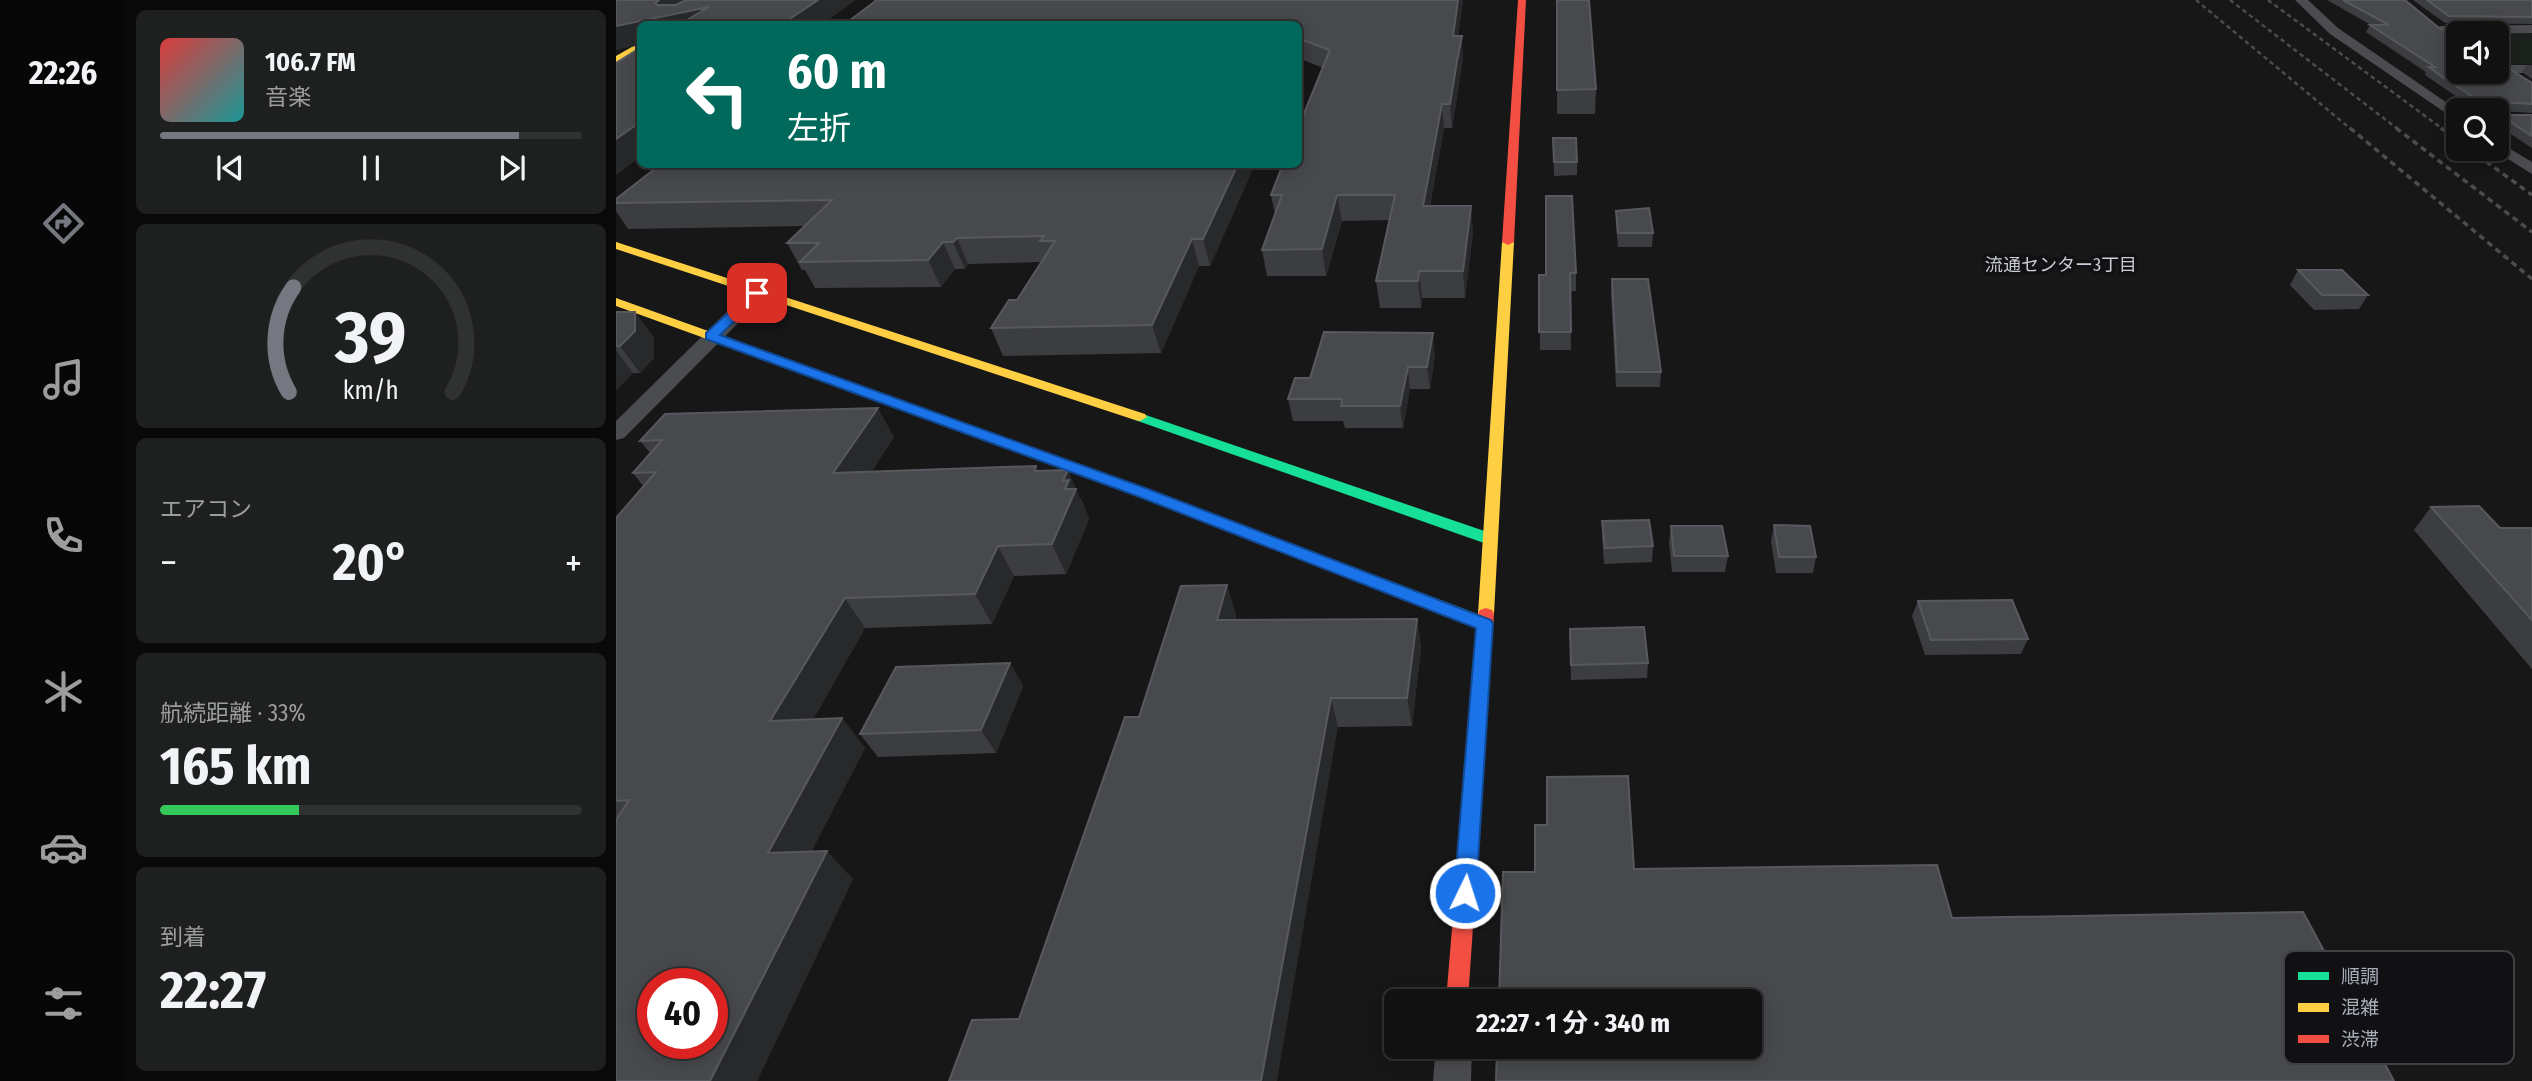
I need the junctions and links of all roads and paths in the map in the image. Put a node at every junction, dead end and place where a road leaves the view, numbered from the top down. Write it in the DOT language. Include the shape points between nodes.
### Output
graph roads {
  1 [pos="1522,0"];
  2 [pos="2301,0"];
  3 [pos="2446,27"];
  4 [pos="2509,29"];
  5 [pos="2532,29"];
  6 [pos="2446,34"];
  7 [pos="637,48"];
  8 [pos="616,60"];
  9 [pos="2509,68"];
  10 [pos="2532,69"];
  11 [pos="2509,72"];
  12 [pos="2523,81"];
  13 [pos="2446,109"];
  14 [pos="2509,153"];
  15 [pos="2532,169"];
  16 [pos="616,245"];
  17 [pos="757,293"];
  18 [pos="616,302"];
  19 [pos="711,336"];
  20 [pos="616,433"];
  21 [pos="1490,539"];
  22 [pos="1485,624"];
  23 [pos="1458,989"];
  24 [pos="1453,1059"];
  25 [pos="1452,1081"];
  1 -- 21 [label="street"];
  2 -- 13 [label="street" via="2334,31"];
  3 -- 6 [label="street" via="2435,27"];
  4 -- 5 [label="street"];
  7 -- 8 [label="street"];
  9 -- 10 [label="street"];
  11 -- 12 [label="street"];
  14 -- 15 [label="street"];
  16 -- 17 [label="street"];
  17 -- 19 [label="street"];
  17 -- 21 [label="street" via="1166,425"];
  18 -- 19 [label="street"];
  19 -- 20 [label="street"];
  19 -- 22 [label="street" via="1130,487"];
  21 -- 22 [label="street"];
  22 -- 23 [label="street"];
  24 -- 25 [label="street"];
}
